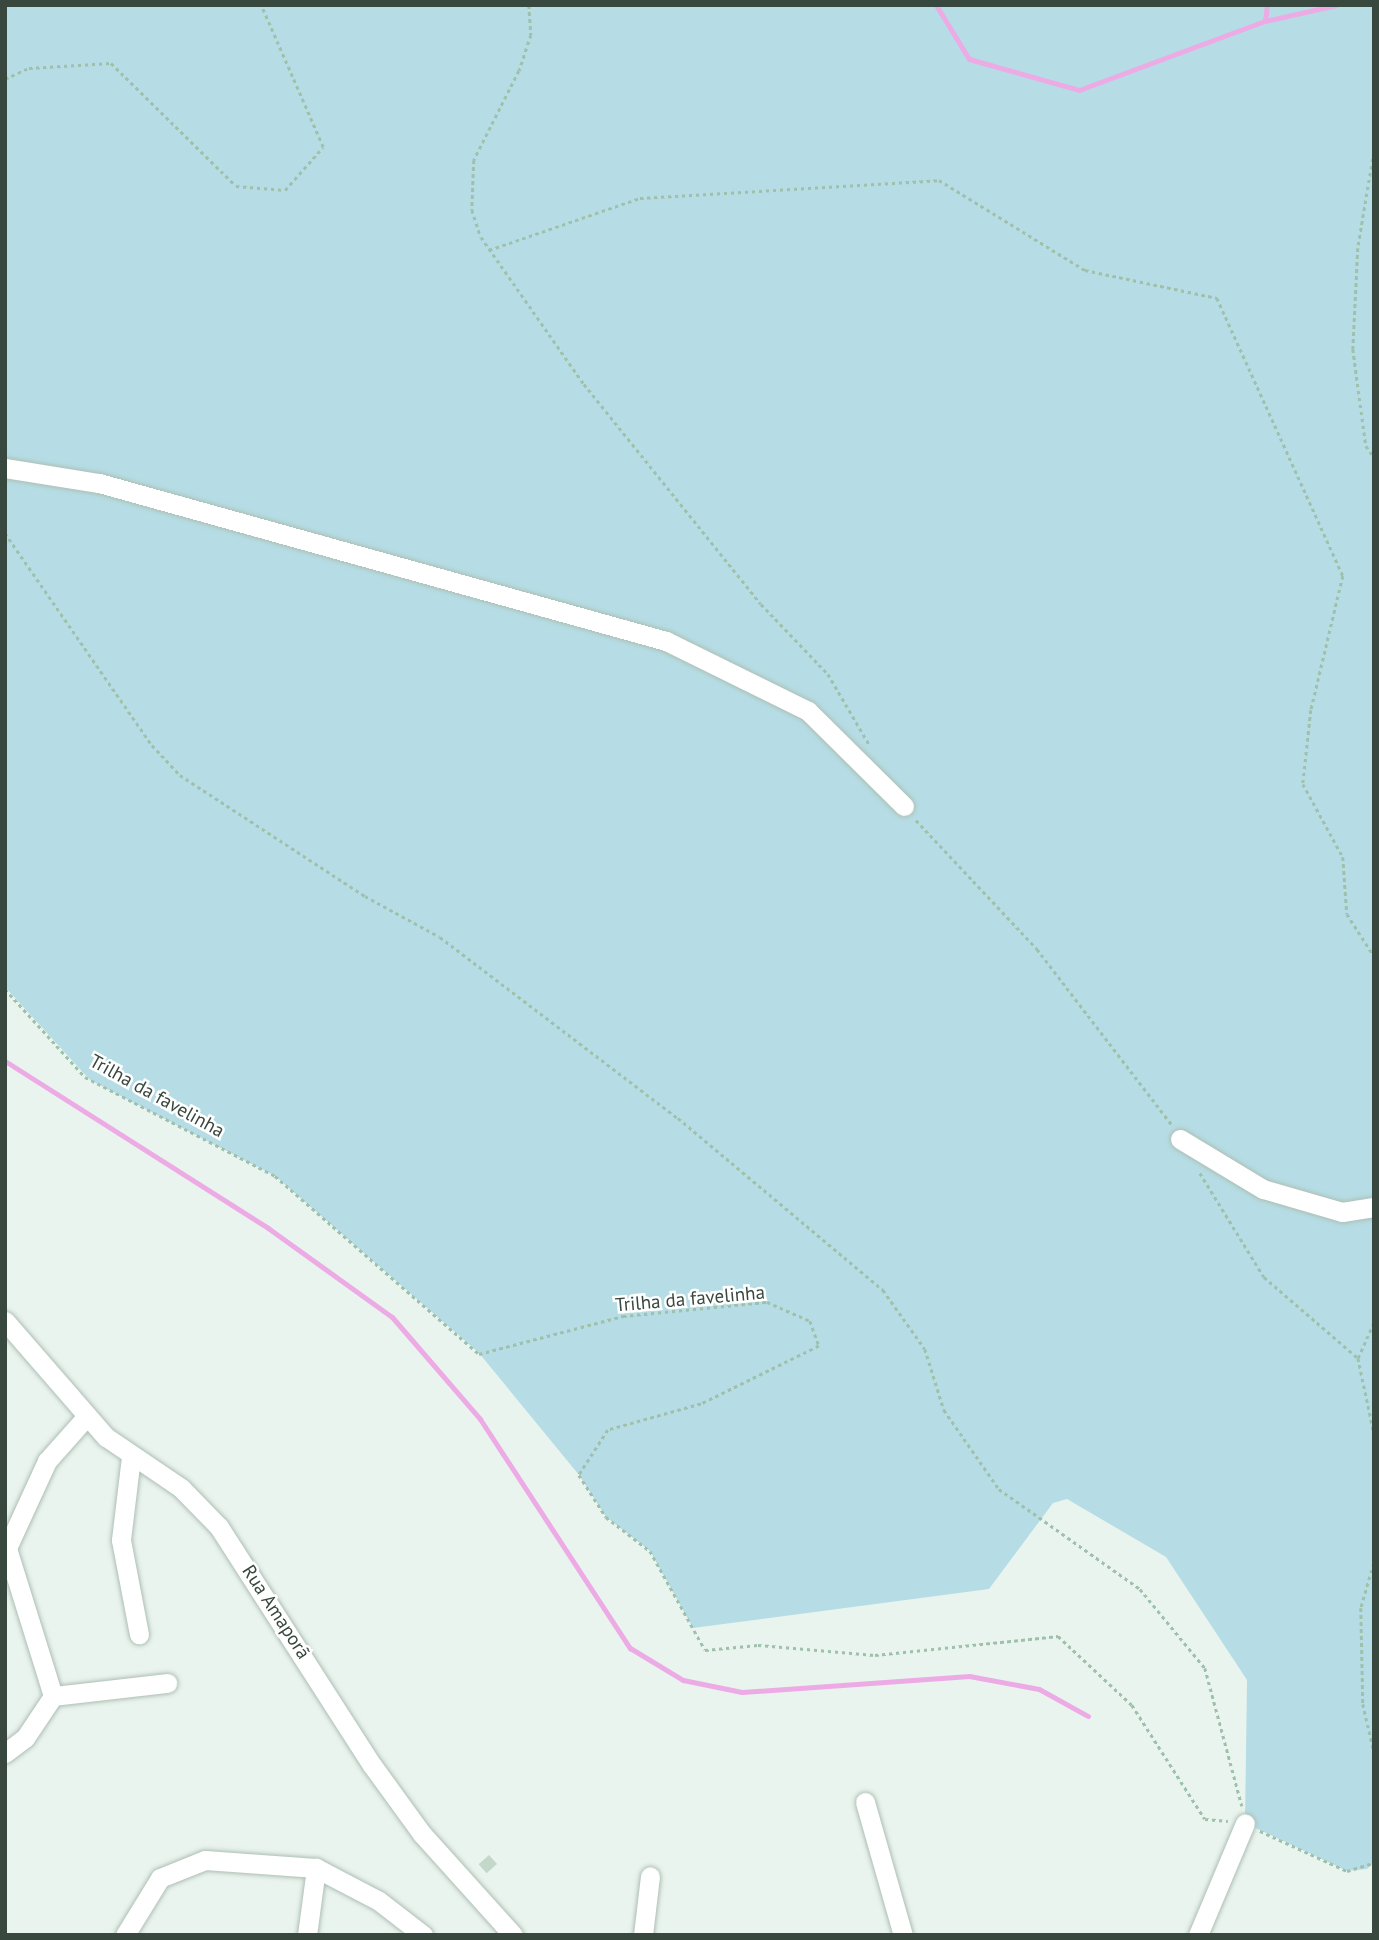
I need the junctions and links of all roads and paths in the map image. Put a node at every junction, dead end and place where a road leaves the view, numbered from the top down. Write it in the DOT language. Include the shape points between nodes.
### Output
graph roads {
  1 [pos="261,5"];
  2 [pos="529,5"];
  3 [pos="5,79"];
  4 [pos="1372,153"];
  5 [pos="489,250"];
  6 [pos="1374,457"];
  7 [pos="5,468"];
  8 [pos="5,533"];
  9 [pos="877,758"];
  10 [pos="904,806"];
  11 [pos="1374,956"];
  12 [pos="5,989"];
  13 [pos="1180,1139"];
  14 [pos="1374,1207"];
  15 [pos="5,1321"];
  16 [pos="1374,1322"];
  17 [pos="1358,1358"];
  18 [pos="86,1417"];
  19 [pos="1374,1433"];
  20 [pos="131,1457"];
  21 [pos="6,1548"];
  22 [pos="1374,1563"];
  23 [pos="139,1634"];
  24 [pos="167,1683"];
  25 [pos="53,1696"];
  26 [pos="1374,1752"];
  27 [pos="5,1753"];
  28 [pos="865,1802"];
  29 [pos="1245,1823"];
  30 [pos="1374,1863"];
  31 [pos="316,1868"];
  32 [pos="650,1876"];
  33 [pos="125,1935"];
  34 [pos="307,1935"];
  35 [pos="423,1935"];
  36 [pos="513,1935"];
  37 [pos="643,1935"];
  38 [pos="903,1935"];
  39 [pos="1198,1935"];
  1 -- 3 [label="path" via="323,147 285,190 236,186 111,63 29,68"];
  2 -- 5 [label="path" via="527,47 470,184 472,210"];
  4 -- 6 [label="path" via="1353,349 1366,446"];
  5 -- 9 [label="path" via="584,384 761,604 828,674"];
  5 -- 11 [label="path" via="640,198 939,180 1085,270 1217,298 1343,576 1311,710 1303,784 1343,857 1347,914"];
  7 -- 10 [label="street" via="99,483 666,641 808,711"];
  8 -- 29 [label="path" via="152,745 180,775 365,896 440,937 678,1118 883,1290 925,1349 944,1410 999,1489 1140,1589 1205,1668"];
  10 -- 13 [label="path" via="1037,949 1123,1054"];
  12 -- 29 [label="path, Trilha da favelinha" via="85,1077 275,1176 480,1353 623,1316 715,1307 767,1302 810,1321 818,1346 701,1404 608,1430 579,1475 606,1517 650,1551 705,1650 843,1647 875,1655 1058,1636 1132,1705 1205,1819"];
  13 -- 14 [label="street" via="1263,1189 1342,1212"];
  13 -- 17 [label="path" via="1264,1277"];
  15 -- 18 [label="street, Rua Amaporã"];
  16 -- 17 [label="path"];
  17 -- 19 [label="path"];
  18 -- 20 [label="street, Rua Amaporã"];
  18 -- 21 [label="street" via="47,1461"];
  20 -- 23 [label="street" via="121,1540"];
  20 -- 36 [label="street, Rua Amaporã" via="181,1488 219,1527 372,1765 422,1834"];
  21 -- 25 [label="street"];
  22 -- 26 [label="path" via="1362,1608 1363,1704"];
  24 -- 25 [label="street"];
  25 -- 27 [label="street" via="25,1738"];
  28 -- 38 [label="street"];
  29 -- 30 [label="path" via="1347,1871"];
  29 -- 39 [label="street"];
  31 -- 33 [label="street" via="257,1860 182,1865 160,1878"];
  31 -- 34 [label="street"];
  31 -- 35 [label="street" via="379,1901"];
  32 -- 37 [label="street"];
}
